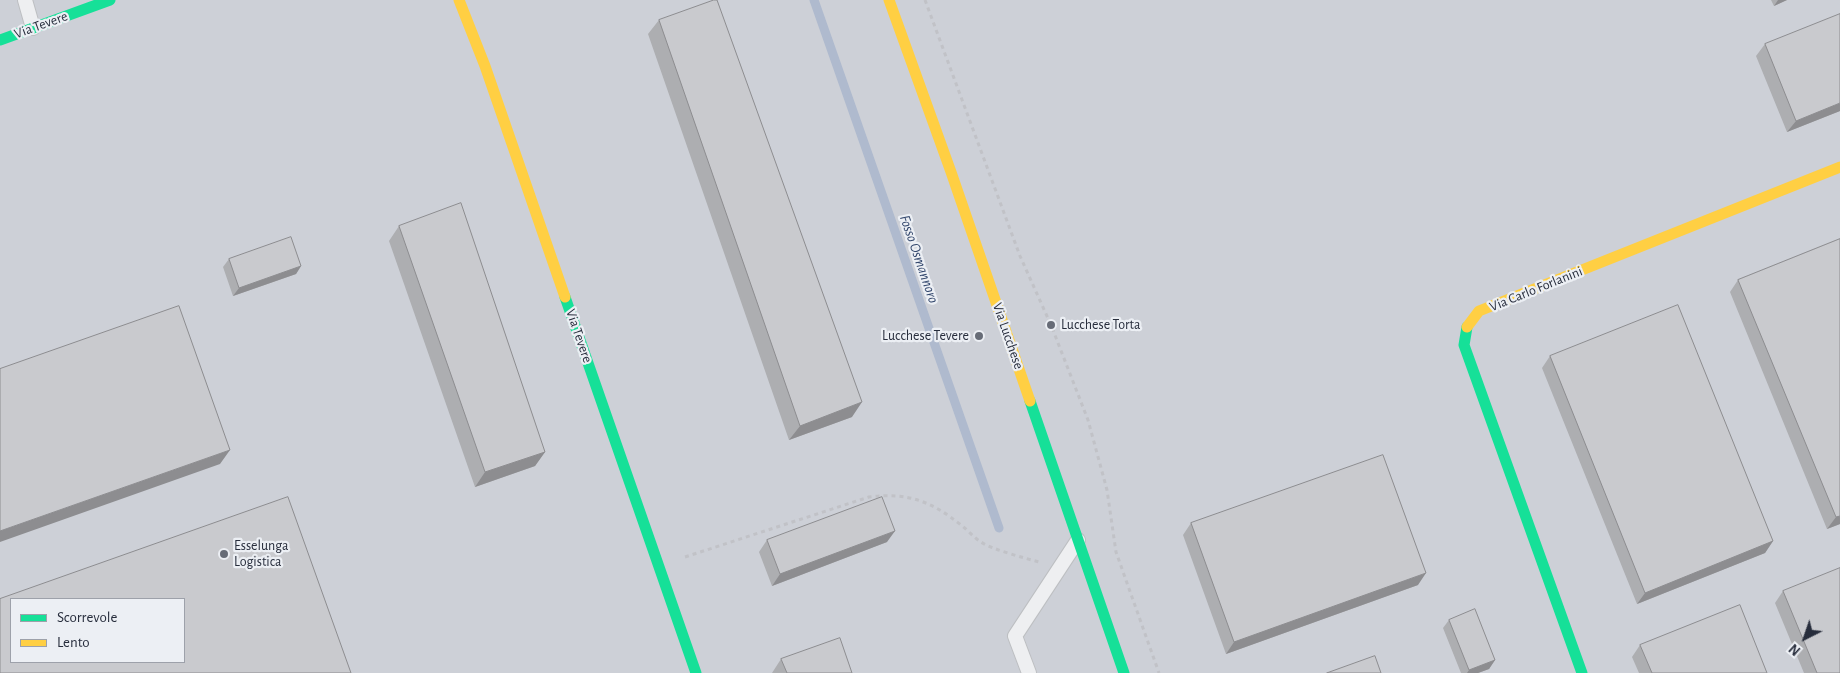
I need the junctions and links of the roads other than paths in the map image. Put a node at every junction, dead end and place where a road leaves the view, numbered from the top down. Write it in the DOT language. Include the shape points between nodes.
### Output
graph roads {
  1 [pos="25,0"];
  2 [pos="110,0"];
  3 [pos="459,0"];
  4 [pos="889,0"];
  5 [pos="33,28"];
  6 [pos="0,40"];
  7 [pos="1840,167"];
  8 [pos="1078,540"];
  9 [pos="696,673"];
  10 [pos="1028,673"];
  11 [pos="1124,673"];
  12 [pos="1582,673"];
  1 -- 5 [label="lane"];
  2 -- 5 [label="street, Via Tevere"];
  3 -- 9 [label="street, Via Tevere" via="485,66"];
  4 -- 8 [label="street, Via Lucchese" via="952,172"];
  5 -- 6 [label="street, Via Tevere"];
  7 -- 12 [label="street, Via Carlo Forlanini" via="1479,311 1467,326 1464,344"];
  8 -- 10 [label="lane" via="1015,636"];
  8 -- 11 [label="street, Via Lucchese"];
}
